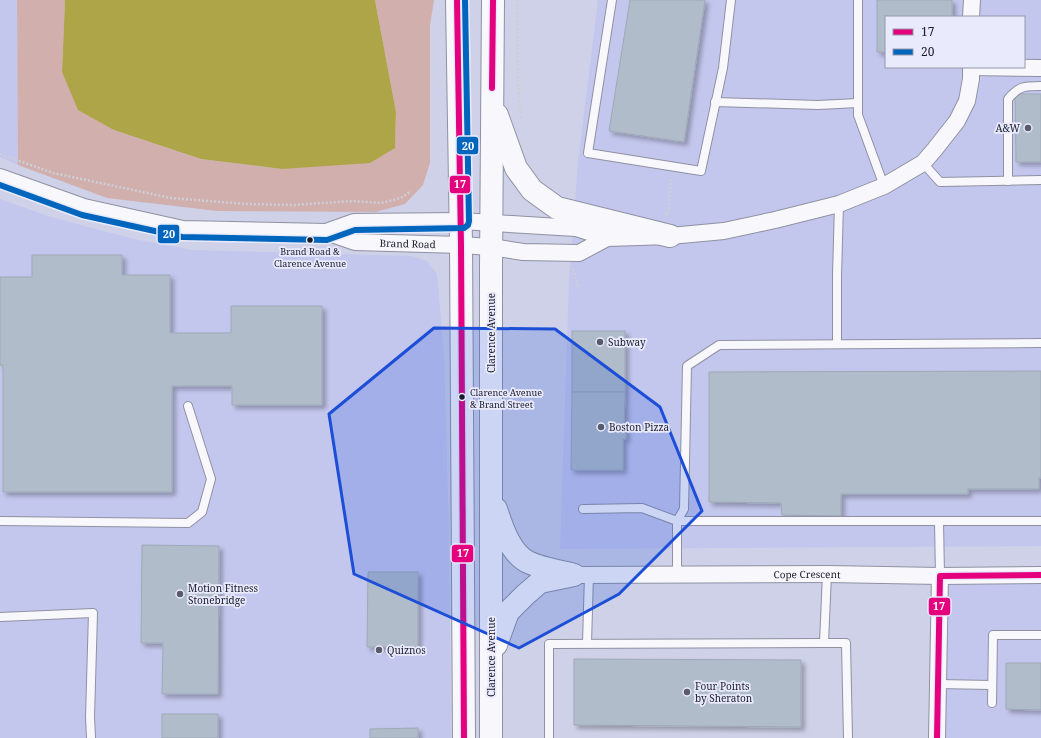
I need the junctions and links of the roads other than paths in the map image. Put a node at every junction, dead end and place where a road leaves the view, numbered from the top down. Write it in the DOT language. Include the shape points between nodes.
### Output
graph roads {
  1 [pos="457,0"];
  2 [pos="493,0"];
  3 [pos="612,0"];
  4 [pos="731,0"];
  5 [pos="858,0"];
  6 [pos="972,0"];
  7 [pos="971,16"];
  8 [pos="971,68"];
  9 [pos="1025,68"];
  10 [pos="1041,68"];
  11 [pos="1041,86"];
  12 [pos="492,102"];
  13 [pos="715,102"];
  14 [pos="858,103"];
  15 [pos="923,162"];
  16 [pos="0,177"];
  17 [pos="1041,180"];
  18 [pos="1008,181"];
  19 [pos="884,186"];
  20 [pos="839,204"];
  21 [pos="461,221"];
  22 [pos="492,224"];
  23 [pos="326,232"];
  24 [pos="670,236"];
  25 [pos="607,238"];
  26 [pos="461,245"];
  27 [pos="491,247"];
  28 [pos="1041,343"];
  29 [pos="837,344"];
  30 [pos="188,406"];
  31 [pos="491,494"];
  32 [pos="583,509"];
  33 [pos="0,521"];
  34 [pos="677,521"];
  35 [pos="939,521"];
  36 [pos="1041,521"];
  37 [pos="826,574"];
  38 [pos="582,575"];
  39 [pos="677,575"];
  40 [pos="1041,575"];
  41 [pos="940,576"];
  42 [pos="0,617"];
  43 [pos="1041,635"];
  44 [pos="587,643"];
  45 [pos="824,643"];
  46 [pos="491,661"];
  47 [pos="938,684"];
  48 [pos="992,686"];
  49 [pos="992,703"];
  50 [pos="91,738"];
  51 [pos="464,738"];
  52 [pos="491,738"];
  53 [pos="549,738"];
  54 [pos="848,738"];
  55 [pos="937,738"];
  1 -- 21 [label="main road"];
  2 -- 12 [label="main road, Clarence Avenue"];
  3 -- 13 [label="lane" via="588,153 701,171"];
  4 -- 13 [label="lane" via="723,68"];
  5 -- 14 [label="lane"];
  6 -- 7 [label="street"];
  8 -- 15 [label="street" via="967,101 957,121"];
  9 -- 10 [label="street"];
  11 -- 18 [label="lane" via="1023,86 1008,99"];
  12 -- 22 [label="main road, Clarence Avenue"];
  12 -- 24 [label="main road" via="516,168 532,190 557,208"];
  13 -- 14 [label="lane" via="818,105"];
  14 -- 19 [label="lane" via="858,115"];
  15 -- 18 [label="lane" via="940,182"];
  15 -- 19 [label="street"];
  16 -- 23 [label="street, Brand Road" via="84,208 183,229"];
  17 -- 18 [label="lane"];
  19 -- 20 [label="street"];
  20 -- 24 [label="street" via="724,231"];
  20 -- 29 [label="lane"];
  21 -- 22 [label="street, Brand Road"];
  21 -- 23 [label="street, Brand Road" via="354,222"];
  21 -- 26 [label="main road"];
  22 -- 25 [label="street, Brand Road" via="576,228"];
  22 -- 27 [label="main road, Clarence Avenue"];
  23 -- 26 [label="street, Brand Road" via="355,242"];
  24 -- 25 [label="street"];
  25 -- 27 [label="street, Brand Road" via="578,253 523,252"];
  26 -- 27 [label="street, Brand Road"];
  26 -- 51 [label="main road"];
  27 -- 31 [label="main road, Clarence Avenue"];
  28 -- 29 [label="lane"];
  29 -- 34 [label="lane" via="719,345 687,366 684,509"];
  30 -- 33 [label="lane" via="211,479 202,512 188,523"];
  31 -- 38 [label="main road" via="504,534 515,551 527,562"];
  31 -- 46 [label="main road, Clarence Avenue"];
  32 -- 34 [label="lane" via="642,508"];
  34 -- 35 [label="lane"];
  34 -- 39 [label="lane"];
  35 -- 36 [label="lane"];
  35 -- 41 [label="lane"];
  37 -- 39 [label="street, Cope Crescent"];
  37 -- 41 [label="street, Cope Crescent"];
  37 -- 45 [label="lane"];
  38 -- 39 [label="street, Cope Crescent"];
  38 -- 44 [label="lane"];
  38 -- 46 [label="main road" via="540,582 525,595 508,612"];
  40 -- 41 [label="street, Cope Crescent"];
  41 -- 47 [label="street"];
  42 -- 50 [label="lane" via="93,613"];
  43 -- 48 [label="lane" via="992,635"];
  44 -- 45 [label="lane"];
  44 -- 53 [label="lane" via="549,644"];
  45 -- 54 [label="lane" via="846,643"];
  46 -- 52 [label="main road, Clarence Avenue"];
  47 -- 48 [label="lane"];
  47 -- 55 [label="street"];
  48 -- 49 [label="lane"];
}
